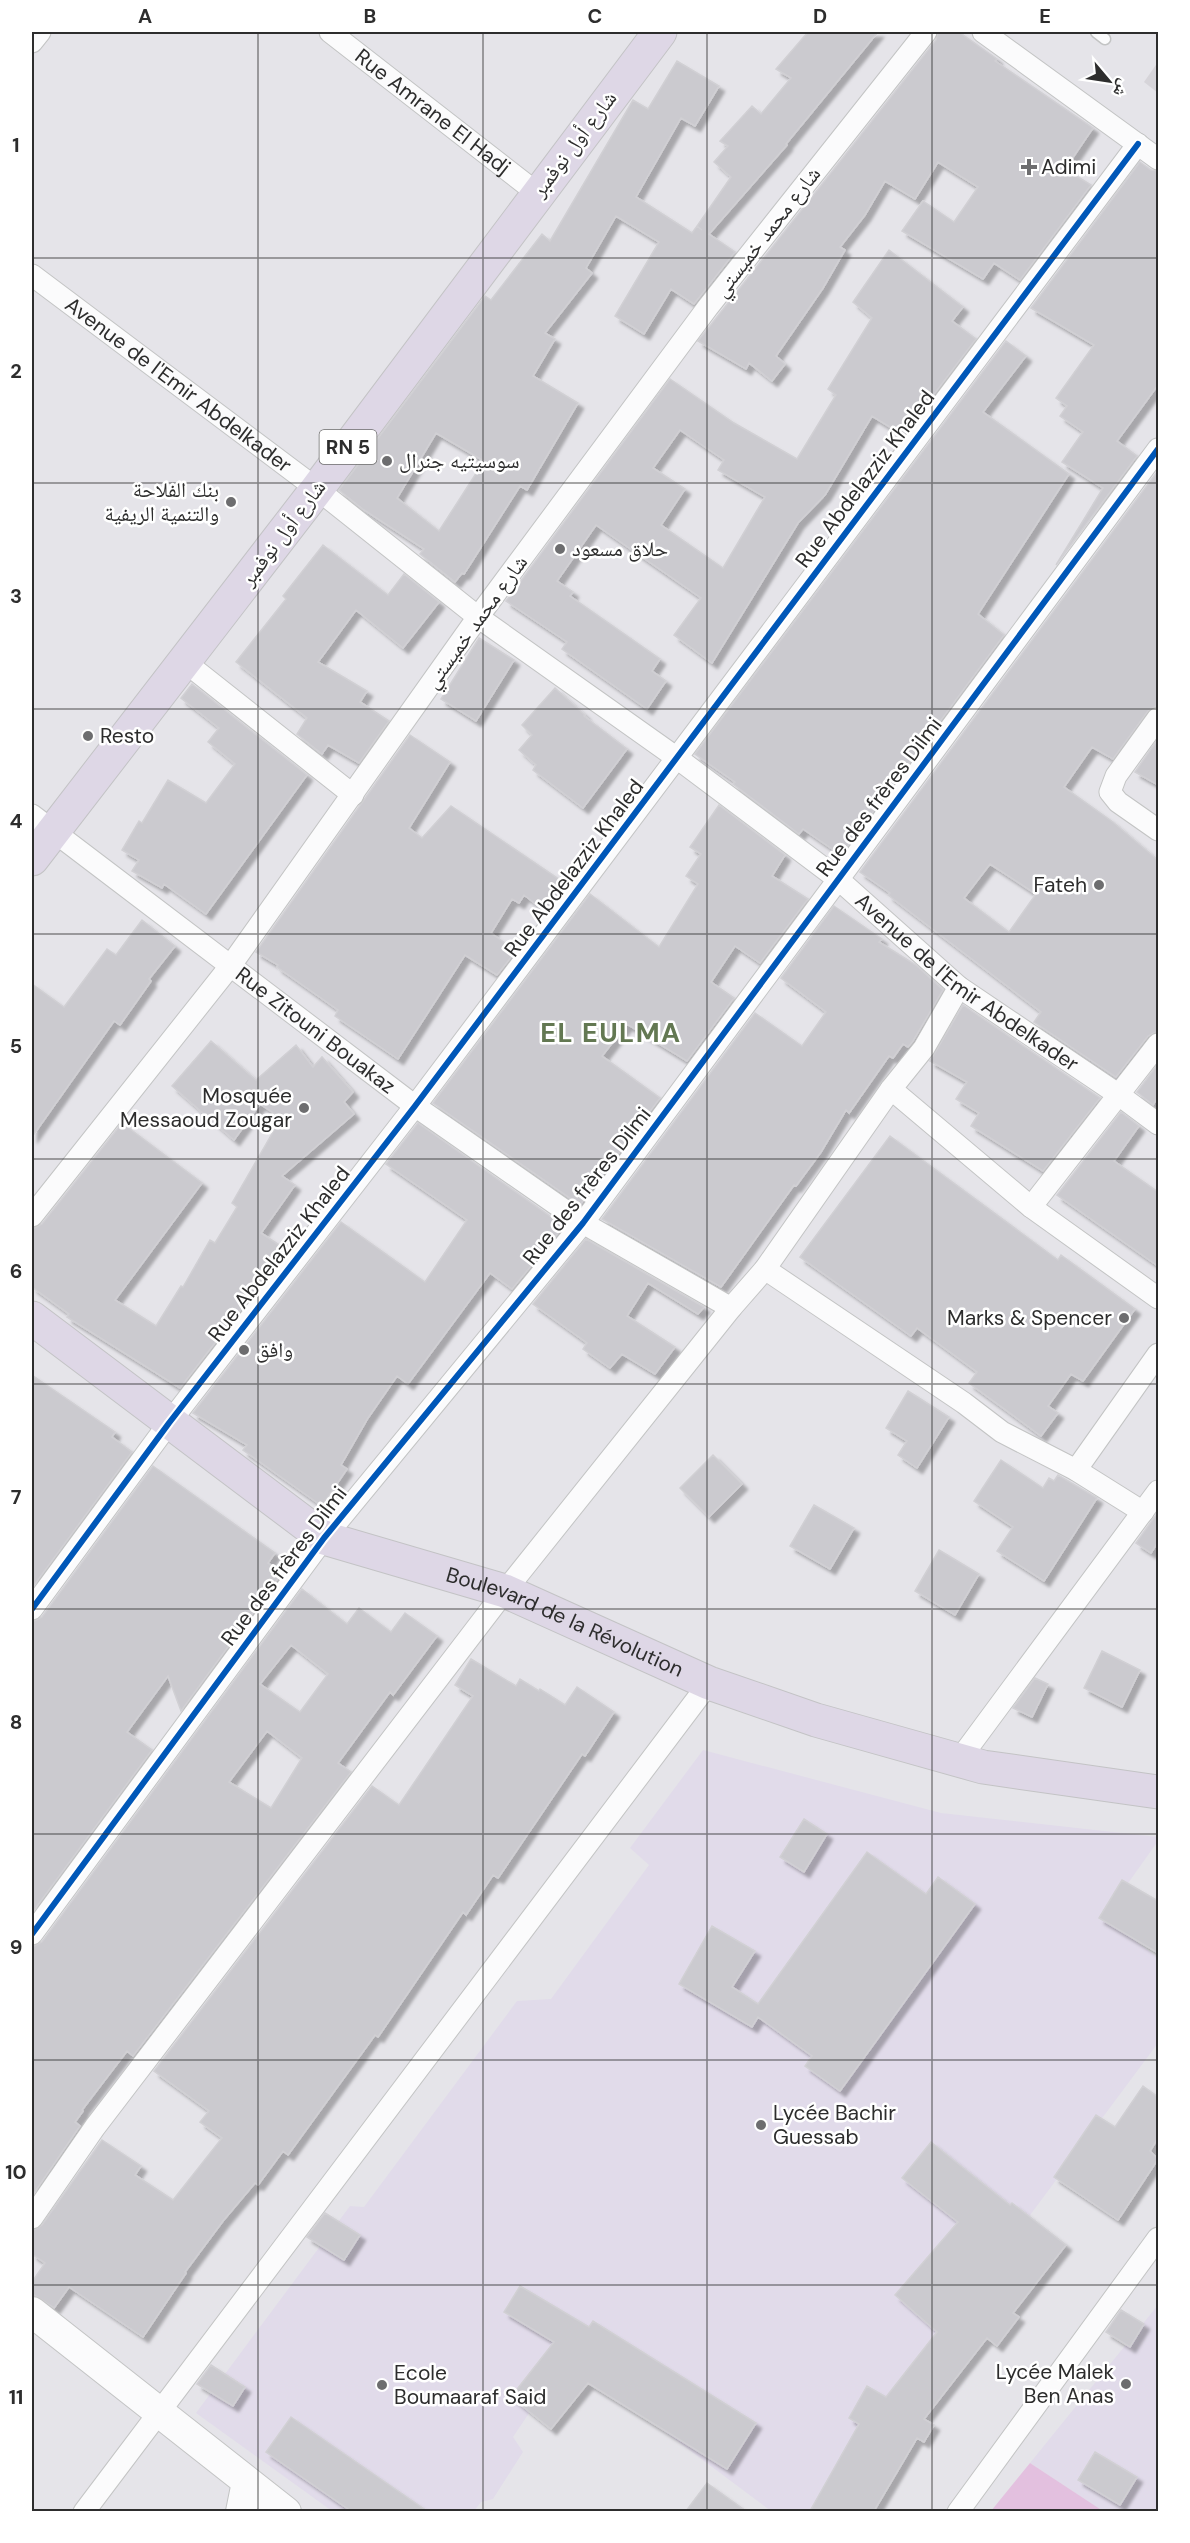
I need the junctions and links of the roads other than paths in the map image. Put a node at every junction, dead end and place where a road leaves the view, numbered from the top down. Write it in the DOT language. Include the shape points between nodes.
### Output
graph roads {
  1 [pos="40,32"];
  2 [pos="330,32"];
  3 [pos="660,32"];
  4 [pos="926,32"];
  5 [pos="983,32"];
  6 [pos="32,42"];
  7 [pos="1138,144"];
  8 [pos="1158,159"];
  9 [pos="537,193"];
  10 [pos="32,275"];
  11 [pos="1158,449"];
  12 [pos="317,489"];
  13 [pos="478,617"];
  14 [pos="185,662"];
  15 [pos="1158,718"];
  16 [pos="677,758"];
  17 [pos="353,795"];
  18 [pos="42,823"];
  19 [pos="1158,830"];
  20 [pos="32,859"];
  21 [pos="838,879"];
  22 [pos="231,965"];
  23 [pos="959,987"];
  24 [pos="1158,1044"];
  25 [pos="891,1089"];
  26 [pos="1119,1095"];
  27 [pos="415,1106"];
  28 [pos="1158,1124"];
  29 [pos="1031,1207"];
  30 [pos="32,1216"];
  31 [pos="583,1222"];
  32 [pos="765,1269"];
  33 [pos="1158,1298"];
  34 [pos="731,1308"];
  35 [pos="32,1318"];
  36 [pos="1158,1354"];
  37 [pos="169,1424"];
  38 [pos="1076,1470"];
  39 [pos="1158,1491"];
  40 [pos="1143,1512"];
  41 [pos="324,1538"];
  42 [pos="505,1591"];
  43 [pos="32,1609"];
  44 [pos="709,1683"];
  45 [pos="959,1760"];
  46 [pos="1158,1792"];
  47 [pos="32,1934"];
  48 [pos="32,2218"];
  49 [pos="1158,2238"];
  50 [pos="32,2312"];
  51 [pos="158,2412"];
  52 [pos="247,2482"];
  53 [pos="84,2511"];
  54 [pos="240,2511"];
  55 [pos="285,2511"];
  56 [pos="958,2511"];
  1 -- 6 [label="street"];
  2 -- 9 [label="street, Rue Amrane El Hadj"];
  3 -- 9 [label="main road, شارع أول نوفمبر / RN 5"];
  4 -- 13 [label="street, شارع محمد خميستي" via="708,307"];
  5 -- 7 [label="street"];
  7 -- 8 [label="street"];
  7 -- 16 [label="street, Rue Abdelazziz Khaled"];
  9 -- 12 [label="main road, شارع أول نوفمبر / RN 5"];
  10 -- 12 [label="street, Avenue de l'Emir Abdelkader"];
  11 -- 21 [label="street, Rue des frères Dilmi"];
  12 -- 13 [label="street, Avenue de l'Emir Abdelkader"];
  12 -- 14 [label="main road, شارع أول نوفمبر / RN 5"];
  13 -- 16 [label="street, Avenue de l'Emir Abdelkader"];
  13 -- 17 [label="street, شارع محمد خميستي"];
  14 -- 17 [label="street"];
  14 -- 18 [label="main road, شارع أول نوفمبر / RN 5"];
  15 -- 19 [label="street" via="1116,776 1110,792"];
  16 -- 21 [label="street, Avenue de l'Emir Abdelkader"];
  16 -- 27 [label="street, Rue Abdelazziz Khaled"];
  17 -- 22 [label="street, شارع محمد خميستي"];
  18 -- 20 [label="main road, شارع أول نوفمبر / RN 5"];
  18 -- 22 [label="street, Rue Zitouni Bouakaz"];
  21 -- 23 [label="street, Avenue de l'Emir Abdelkader"];
  21 -- 31 [label="street, Rue des frères Dilmi"];
  22 -- 27 [label="street, Rue Zitouni Bouakaz"];
  22 -- 30 [label="street, شارع محمد خميستي"];
  23 -- 25 [label="street" via="924,1048"];
  23 -- 26 [label="street, Avenue de l'Emir Abdelkader"];
  24 -- 26 [label="street"];
  25 -- 29 [label="street"];
  25 -- 32 [label="street"];
  26 -- 28 [label="street, Avenue de l'Emir Abdelkader"];
  26 -- 29 [label="street"];
  27 -- 31 [label="street, Rue Zitouni Bouakaz"];
  27 -- 37 [label="street, Rue Abdelazziz Khaled"];
  29 -- 33 [label="street"];
  31 -- 34 [label="street, Rue Zitouni Bouakaz"];
  31 -- 41 [label="street, Rue des frères Dilmi"];
  32 -- 34 [label="street"];
  32 -- 38 [label="street" via="1002,1432"];
  34 -- 42 [label="street"];
  35 -- 37 [label="main road, Boulevard de la Révolution"];
  36 -- 38 [label="street"];
  37 -- 41 [label="main road, Boulevard de la Révolution"];
  37 -- 43 [label="street, Rue Abdelazziz Khaled"];
  38 -- 40 [label="street"];
  39 -- 40 [label="street"];
  40 -- 45 [label="street"];
  41 -- 42 [label="main road, Boulevard de la Révolution"];
  41 -- 47 [label="street, Rue des frères Dilmi"];
  42 -- 44 [label="main road, Boulevard de la Révolution"];
  42 -- 48 [label="street" via="95,2127"];
  44 -- 45 [label="main road, Boulevard de la Révolution" via="816,1720"];
  44 -- 51 [label="street"];
  45 -- 46 [label="main road, Boulevard de la Révolution" via="983,1767"];
  49 -- 56 [label="street"];
  50 -- 51 [label="main road"];
  51 -- 52 [label="main road"];
  51 -- 53 [label="street"];
  52 -- 54 [label="main road"];
  52 -- 55 [label="main road"];
}
